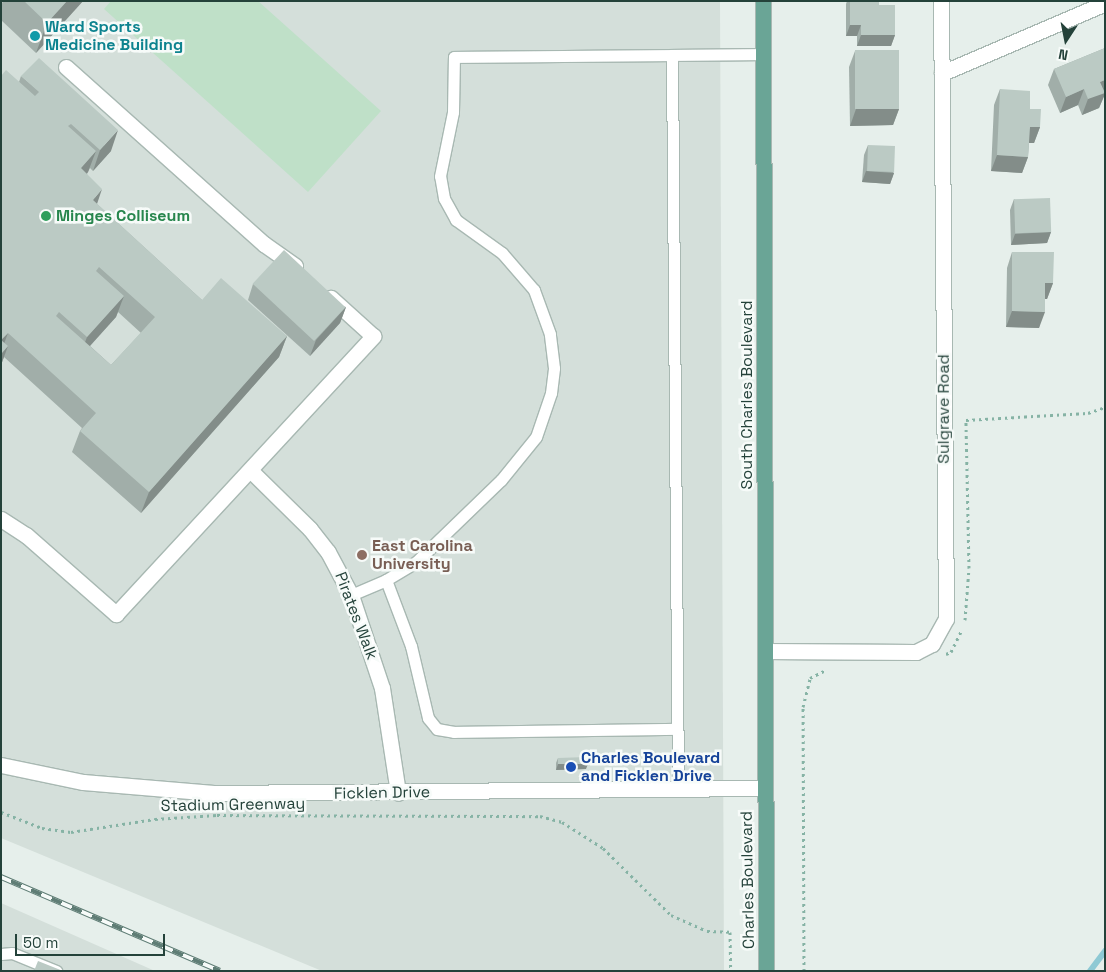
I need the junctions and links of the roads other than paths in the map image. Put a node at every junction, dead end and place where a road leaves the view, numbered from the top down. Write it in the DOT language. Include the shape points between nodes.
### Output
graph roads {
  1 [pos="763,1"];
  2 [pos="941,1"];
  3 [pos="1105,3"];
  4 [pos="763,54"];
  5 [pos="672,55"];
  6 [pos="66,67"];
  7 [pos="942,73"];
  8 [pos="250,470"];
  9 [pos="1,518"];
  10 [pos="386,580"];
  11 [pos="351,596"];
  12 [pos="766,651"];
  13 [pos="677,729"];
  14 [pos="1,765"];
  15 [pos="764,788"];
  16 [pos="678,790"];
  17 [pos="398,793"];
  18 [pos="1,954"];
  19 [pos="56,971"];
  20 [pos="766,971"];
  1 -- 4 [label="main road, South Charles Boulevard"];
  2 -- 7 [label="street, Sulgrave Road"];
  3 -- 7 [label="street"];
  4 -- 5 [label="lane"];
  4 -- 12 [label="main road, South Charles Boulevard"];
  5 -- 10 [label="lane" via="454,57 454,112 440,176 444,198 456,220 502,253 534,290 550,334 553,383 542,427 516,464 425,555"];
  5 -- 13 [label="lane"];
  6 -- 8 [label="street" via="264,244 313,282 373,336"];
  7 -- 12 [label="street, Sulgrave Road" via="946,619 932,644 916,652"];
  8 -- 9 [label="street" via="116,614 26,535"];
  8 -- 11 [label="street, Pirates Walk" via="310,529 328,552"];
  10 -- 11 [label="lane"];
  10 -- 13 [label="lane" via="411,646 428,718 437,729 454,732"];
  11 -- 17 [label="street, Pirates Walk" via="382,688"];
  12 -- 15 [label="main road, South Charles Boulevard"];
  13 -- 16 [label="lane"];
  14 -- 17 [label="street, Ficklen Drive" via="83,782 174,791"];
  15 -- 16 [label="street, Ficklen Drive"];
  15 -- 20 [label="main road, Charles Boulevard"];
  16 -- 17 [label="street, Ficklen Drive"];
  18 -- 19 [label="lane" via="12,953"];
}
